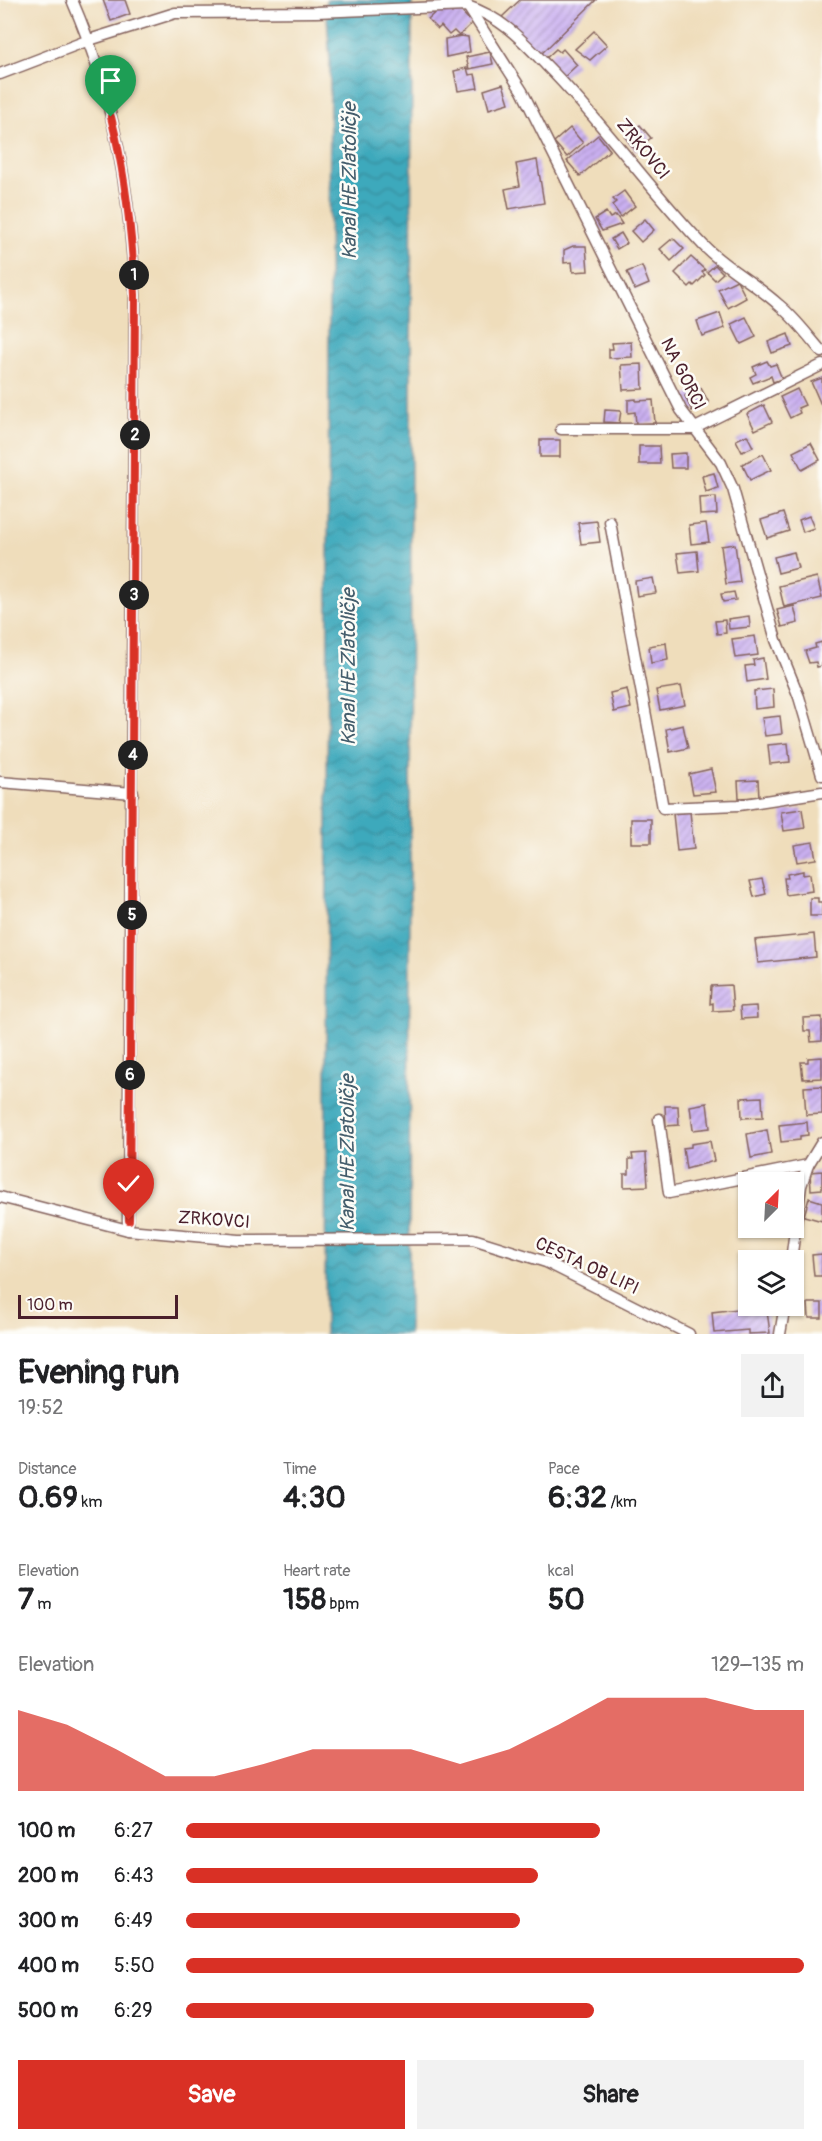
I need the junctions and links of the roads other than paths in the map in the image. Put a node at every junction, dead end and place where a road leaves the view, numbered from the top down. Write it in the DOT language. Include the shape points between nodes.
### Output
graph roads {
  1 [pos="72,0"];
  2 [pos="466,3"];
  3 [pos="89,40"];
  4 [pos="0,74"];
  5 [pos="822,352"];
  6 [pos="822,365"];
  7 [pos="561,429"];
  8 [pos="693,429"];
  9 [pos="610,522"];
  10 [pos="822,775"];
  11 [pos="0,782"];
  12 [pos="822,792"];
  13 [pos="133,793"];
  14 [pos="659,1119"];
  15 [pos="821,1147"];
  16 [pos="808,1165"];
  17 [pos="790,1172"];
  18 [pos="804,1178"];
  19 [pos="738,1183"];
  20 [pos="0,1197"];
  21 [pos="128,1230"];
  22 [pos="430,1239"];
  23 [pos="782,1316"];
  24 [pos="689,1334"];
  25 [pos="780,1334"];
  1 -- 3 [label="street"];
  2 -- 3 [label="street, ZRKOVCI" via="316,12 175,13"];
  2 -- 5 [label="street, ZRKOVCI" via="494,16 512,31 587,106 682,223 722,265 779,304"];
  2 -- 8 [label="street, NA GORCI" via="522,92"];
  3 -- 4 [label="street, ZRKOVCI"];
  3 -- 13 [label="street" via="122,159 132,223"];
  6 -- 8 [label="street"];
  7 -- 8 [label="street"];
  8 -- 10 [label="street, NA GORCI" via="721,463 733,489 776,640 799,696"];
  9 -- 12 [label="street" via="663,808 739,806"];
  11 -- 13 [label="street"];
  13 -- 21 [label="street"];
  14 -- 19 [label="street" via="669,1193"];
  15 -- 16 [label="street"];
  16 -- 17 [label="street"];
  16 -- 18 [label="street"];
  20 -- 21 [label="street, ZRKOVCI"];
  21 -- 22 [label="street, ZRKOVCI" via="239,1240"];
  22 -- 24 [label="street, CESTA OB LIPI" via="473,1239 546,1262"];
  23 -- 25 [label="street"];
}
